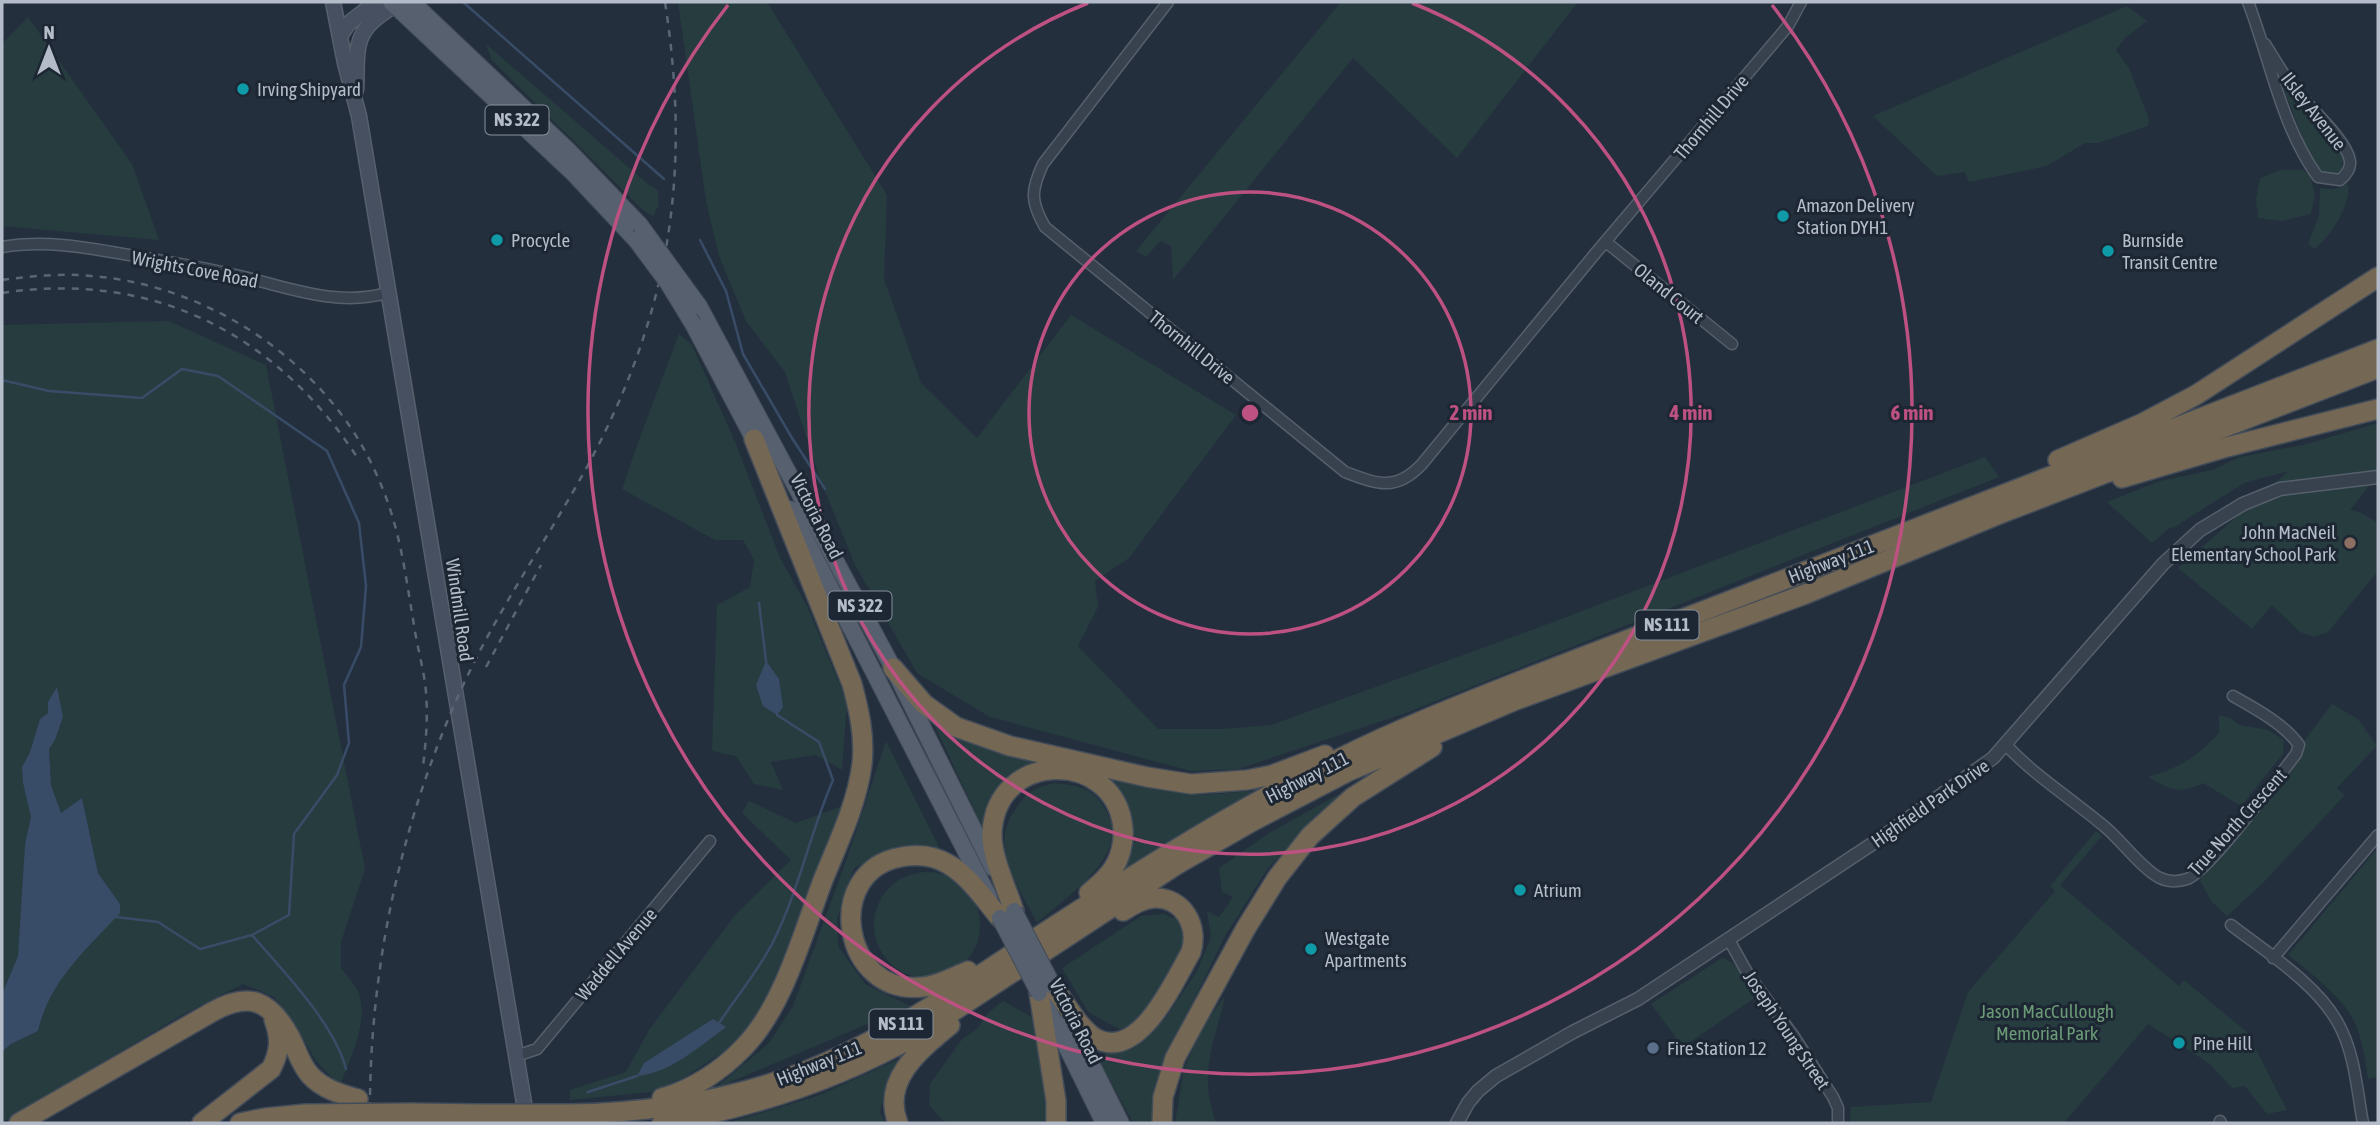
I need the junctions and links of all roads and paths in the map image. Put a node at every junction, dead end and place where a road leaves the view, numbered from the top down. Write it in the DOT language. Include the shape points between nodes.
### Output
graph roads {
  1 [pos="333,2"];
  2 [pos="376,2"];
  3 [pos="412,2"];
  4 [pos="1168,2"];
  5 [pos="1801,2"];
  6 [pos="2248,2"];
  7 [pos="395,3"];
  8 [pos="340,36"];
  9 [pos="2265,44"];
  10 [pos="354,102"];
  11 [pos="638,232"];
  12 [pos="1606,242"];
  13 [pos="2,247"];
  14 [pos="2378,277"];
  15 [pos="387,293"];
  16 [pos="1732,344"];
  17 [pos="2378,349"];
  18 [pos="2378,368"];
  19 [pos="2378,410"];
  20 [pos="754,439"];
  21 [pos="2378,477"];
  22 [pos="1997,515"];
  23 [pos="1931,522"];
  24 [pos="893,667"];
  25 [pos="2233,696"];
  26 [pos="1517,700"];
  27 [pos="1402,729"];
  28 [pos="2006,745"];
  29 [pos="2378,835"];
  30 [pos="710,841"];
  31 [pos="1007,914"];
  32 [pos="2231,925"];
  33 [pos="1050,929"];
  34 [pos="1071,933"];
  35 [pos="1729,940"];
  36 [pos="1023,947"];
  37 [pos="2273,958"];
  38 [pos="1007,975"];
  39 [pos="1046,990"];
  40 [pos="270,1010"];
  41 [pos="516,1056"];
  42 [pos="411,1113"];
  43 [pos="596,1114"];
  44 [pos="19,1123"];
  45 [pos="202,1123"];
  46 [pos="240,1123"];
  47 [pos="527,1123"];
  48 [pos="662,1123"];
  49 [pos="898,1123"];
  50 [pos="1056,1123"];
  51 [pos="1104,1123"];
  52 [pos="1121,1123"];
  53 [pos="1162,1123"];
  54 [pos="1457,1123"];
  55 [pos="1838,1123"];
  56 [pos="2363,1123"];
  1 -- 8 [label="main road, Windmill Road"];
  2 -- 8 [label="main road"];
  3 -- 11 [label="main road, Victoria Road / NS 322" via="540,123"];
  4 -- 12 [label="street, Thornhill Drive" via="1043,164 1033,185 1038,215 1045,227 1345,472 1372,482 1409,478"];
  5 -- 12 [label="street, Thornhill Drive" via="1788,26"];
  6 -- 9 [label="street, Ilsley Avenue"];
  7 -- 10 [label="main road, Windmill Road" via="361,36"];
  7 -- 11 [label="main road, Victoria Road / NS 322"];
  8 -- 10 [label="main road, Windmill Road"];
  9 -- 9 [label="street, Ilsley Avenue" via="2276,86 2310,166 2318,177 2340,180 2350,161 2338,138 2295,90"];
  10 -- 15 [label="main road, Windmill Road"];
  11 -- 20 [label="main road, Victoria Road / NS 322, bridge"];
  11 -- 24 [label="main road, Victoria Road / NS 322, bridge" via="699,306"];
  12 -- 16 [label="street, Oland Court"];
  13 -- 15 [label="street, Wrights Cove Road" via="69,245 196,266 333,298"];
  14 -- 23 [label="highway" via="2196,395"];
  15 -- 41 [label="main road, Windmill Road"];
  17 -- 23 [label="highway, Highway 111 / NS 111"];
  18 -- 22 [label="highway, Highway 111 / NS 111"];
  19 -- 22 [label="highway" via="2227,447"];
  20 -- 31 [label="main road, Victoria Road / NS 322"];
  20 -- 43 [label="highway" via="852,684 863,738 859,782 778,998 760,1028 744,1048 691,1087"];
  21 -- 28 [label="street, Highfield Park Drive" via="2280,489 2243,504 2200,530 2163,564"];
  22 -- 26 [label="highway, Highway 111 / NS 111" via="1803,595"];
  23 -- 27 [label="highway, Highway 111 / NS 111"];
  24 -- 27 [label="highway" via="924,704 956,727 1010,746 1191,785 1272,775"];
  24 -- 31 [label="main road, Victoria Road / NS 322"];
  25 -- 28 [label="street, True North Crescent" via="2258,710 2299,745 2232,834 2196,873 2182,880 2157,877"];
  26 -- 34 [label="highway, Highway 111 / NS 111" via="1293,799 1176,865"];
  26 -- 53 [label="highway" via="1498,716 1428,749 1353,797 1310,836 1246,928 1175,1058 1163,1097"];
  27 -- 33 [label="highway, Highway 111 / NS 111" via="1238,812"];
  28 -- 35 [label="street, Highfield Park Drive" via="1875,842"];
  29 -- 37 [label="street"];
  30 -- 41 [label="street, Waddell Avenue" via="537,1049"];
  31 -- 33 [label="highway" via="993,845 994,818 1004,794 1041,771 1087,776 1115,803 1123,826 1122,845 1111,873"];
  31 -- 36 [label="highway" via="955,868 919,855 895,858 864,878 853,900 850,922 864,962 878,977 910,988 936,985"];
  31 -- 39 [label="main road, Victoria Road / NS 322, bridge"];
  32 -- 37 [label="street"];
  33 -- 36 [label="highway, Highway 111 / NS 111"];
  34 -- 38 [label="highway, Highway 111 / NS 111"];
  34 -- 39 [label="highway" via="1154,898 1182,909 1191,922 1194,944 1142,1030 1123,1042 1103,1041 1090,1034"];
  35 -- 54 [label="street, Highfield Park Drive" via="1639,999 1496,1076 1478,1091"];
  35 -- 55 [label="street, Joseph Young Street" via="1833,1097"];
  36 -- 43 [label="highway, Highway 111 / NS 111" via="870,1042 796,1074 718,1097"];
  37 -- 56 [label="street" via="2313,991 2339,1024"];
  38 -- 48 [label="highway, Highway 111 / NS 111" via="917,1035 838,1074 739,1108"];
  38 -- 49 [label="highway" via="906,1067 894,1091"];
  39 -- 50 [label="highway"];
  39 -- 51 [label="main road, Victoria Road / NS 322"];
  39 -- 52 [label="main road, Victoria Road / NS 322"];
  40 -- 42 [label="highway, bridge" via="311,1076 331,1090"];
  40 -- 44 [label="highway" via="243,999 222,1006"];
  40 -- 45 [label="highway" via="279,1044 271,1069"];
  41 -- 47 [label="main road, Windmill Road"];
  42 -- 43 [label="highway, Highway 111 / NS 111, bridge"];
  42 -- 46 [label="highway, Highway 111 / NS 111, bridge" via="304,1114"];
}
